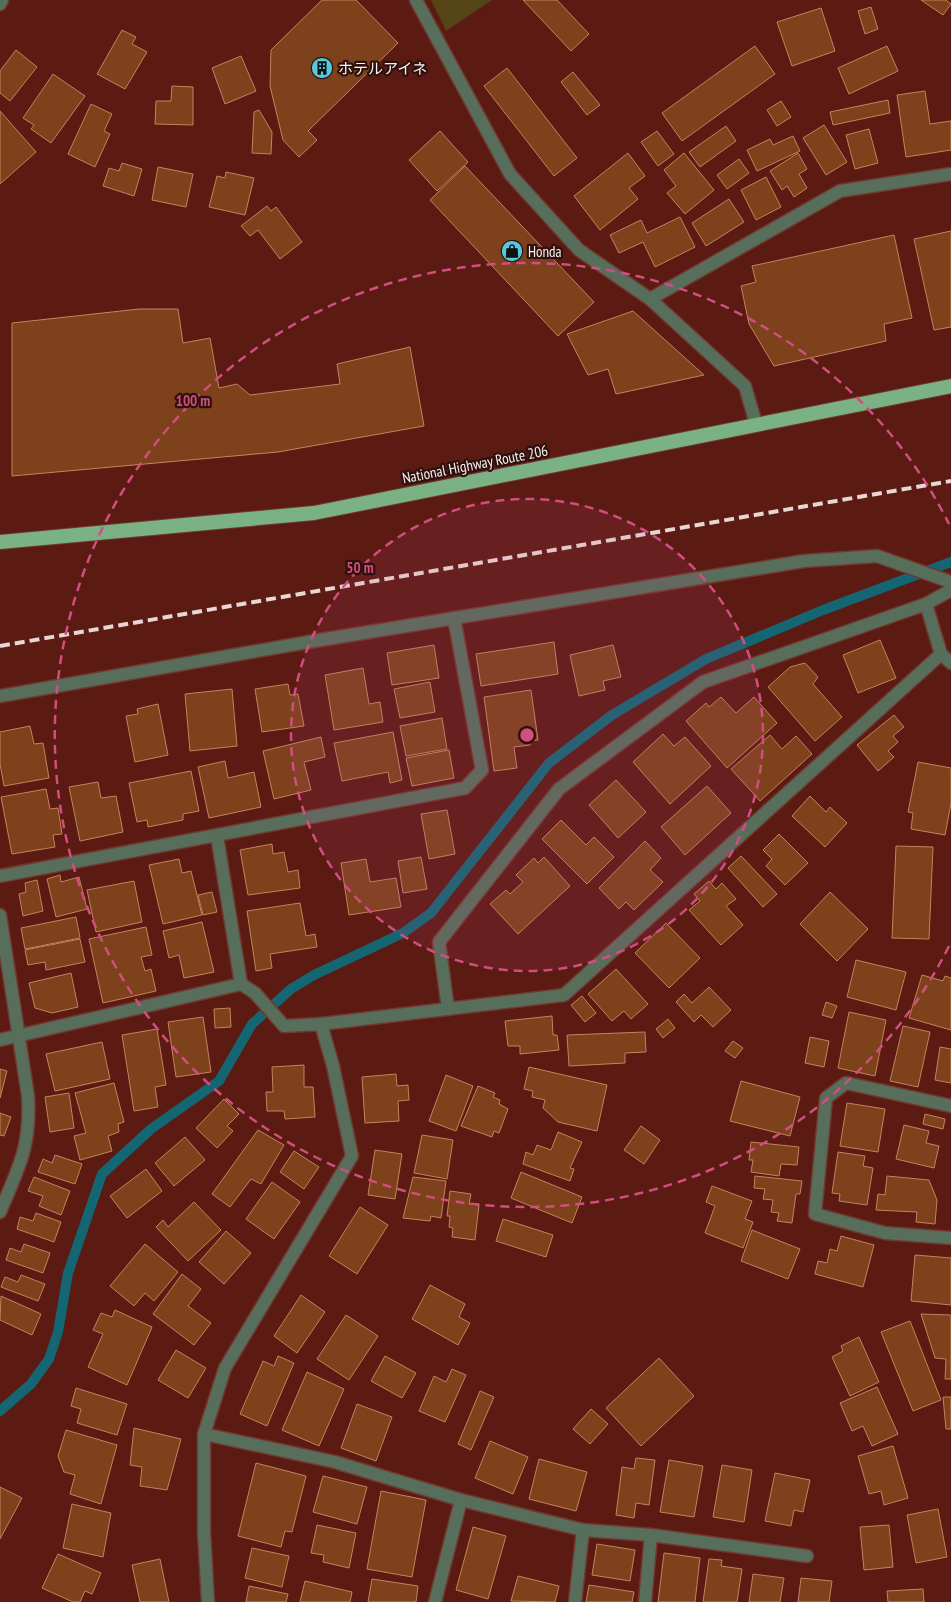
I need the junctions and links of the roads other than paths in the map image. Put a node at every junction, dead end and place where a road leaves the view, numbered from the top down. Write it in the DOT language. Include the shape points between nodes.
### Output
graph roads {
  1 [pos="2,0"];
  2 [pos="416,0"];
  3 [pos="0,4"];
  4 [pos="951,174"];
  5 [pos="650,299"];
  6 [pos="951,386"];
  7 [pos="756,424"];
  8 [pos="0,542"];
  9 [pos="950,585"];
  10 [pos="926,604"];
  11 [pos="454,618"];
  12 [pos="941,654"];
  13 [pos="951,663"];
  14 [pos="0,696"];
  15 [pos="217,836"];
  16 [pos="0,876"];
  17 [pos="0,915"];
  18 [pos="241,984"];
  19 [pos="448,1009"];
  20 [pos="321,1024"];
  21 [pos="18,1036"];
  22 [pos="0,1040"];
  23 [pos="951,1106"];
  24 [pos="0,1212"];
  25 [pos="951,1238"];
  26 [pos="204,1434"];
  27 [pos="461,1500"];
  28 [pos="584,1530"];
  29 [pos="651,1535"];
  30 [pos="807,1556"];
  31 [pos="208,1602"];
  32 [pos="435,1602"];
  33 [pos="575,1602"];
  34 [pos="645,1602"];
  1 -- 3 [label="street"];
  2 -- 5 [label="street" via="510,174 579,250"];
  4 -- 5 [label="street" via="840,191"];
  5 -- 7 [label="street" via="745,386"];
  6 -- 7 [label="highway, National Highway Route 206"];
  7 -- 8 [label="highway, National Highway Route 206" via="314,513"];
  9 -- 10 [label="street"];
  9 -- 11 [label="street" via="877,556 804,561"];
  10 -- 12 [label="street"];
  10 -- 19 [label="street" via="703,682 559,789 438,942"];
  11 -- 14 [label="street"];
  11 -- 15 [label="street" via="482,770 465,788"];
  12 -- 13 [label="street"];
  12 -- 19 [label="street" via="564,995"];
  15 -- 16 [label="street"];
  15 -- 18 [label="street"];
  17 -- 21 [label="street"];
  18 -- 20 [label="street" via="256,993 284,1026"];
  18 -- 21 [label="street"];
  19 -- 20 [label="street"];
  20 -- 26 [label="street" via="352,1156 225,1368"];
  21 -- 22 [label="street"];
  21 -- 24 [label="street" via="30,1122 24,1154"];
  23 -- 25 [label="street" via="846,1083 826,1098 816,1214 884,1233"];
  26 -- 27 [label="street" via="335,1462"];
  26 -- 31 [label="street"];
  27 -- 28 [label="street"];
  27 -- 32 [label="street"];
  28 -- 29 [label="street"];
  28 -- 33 [label="street"];
  29 -- 30 [label="street"];
  29 -- 34 [label="street"];
}
